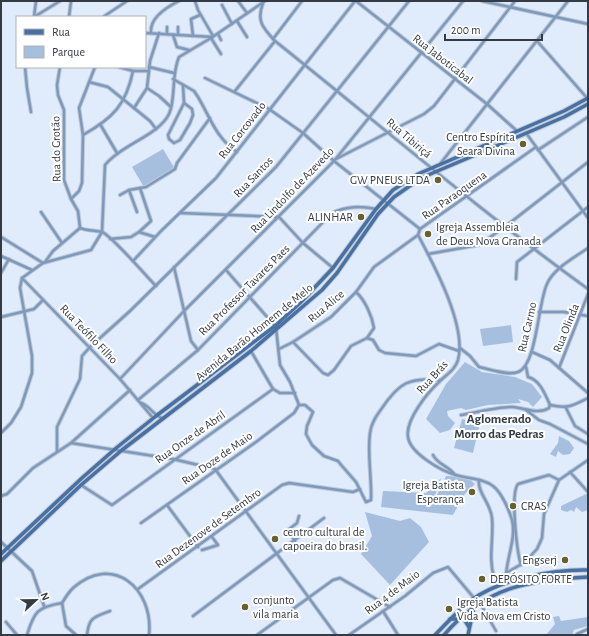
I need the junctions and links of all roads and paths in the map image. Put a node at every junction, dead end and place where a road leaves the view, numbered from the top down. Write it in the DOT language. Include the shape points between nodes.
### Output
graph roads {
  1 [pos="36,1"];
  2 [pos="60,1"];
  3 [pos="71,1"];
  4 [pos="127,1"];
  5 [pos="179,1"];
  6 [pos="195,1"];
  7 [pos="238,1"];
  8 [pos="302,1"];
  9 [pos="356,1"];
  10 [pos="409,1"];
  11 [pos="463,1"];
  12 [pos="482,1"];
  13 [pos="515,1"];
  14 [pos="568,1"];
  15 [pos="264,2"];
  16 [pos="222,5"];
  17 [pos="510,7"];
  18 [pos="247,13"];
  19 [pos="200,15"];
  20 [pos="34,16"];
  21 [pos="36,16"];
  22 [pos="68,16"];
  23 [pos="104,16"];
  24 [pos="554,18"];
  25 [pos="236,21"];
  26 [pos="232,24"];
  27 [pos="588,24"];
  28 [pos="167,27"];
  29 [pos="178,27"];
  30 [pos="388,27"];
  31 [pos="150,32"];
  32 [pos="146,33"];
  33 [pos="160,33"];
  34 [pos="167,34"];
  35 [pos="218,34"];
  36 [pos="173,35"];
  37 [pos="178,35"];
  38 [pos="192,36"];
  39 [pos="247,37"];
  40 [pos="212,38"];
  41 [pos="221,40"];
  42 [pos="274,40"];
  43 [pos="537,41"];
  44 [pos="189,51"];
  45 [pos="421,53"];
  46 [pos="221,54"];
  47 [pos="304,65"];
  48 [pos="149,67"];
  49 [pos="25,68"];
  50 [pos="60,68"];
  51 [pos="95,68"];
  52 [pos="122,68"];
  53 [pos="133,71"];
  54 [pos="149,71"];
  55 [pos="174,73"];
  56 [pos="205,78"];
  57 [pos="173,79"];
  58 [pos="454,80"];
  59 [pos="89,82"];
  60 [pos="183,85"];
  61 [pos="147,88"];
  62 [pos="235,91"];
  63 [pos="337,91"];
  64 [pos="587,98"];
  65 [pos="124,100"];
  66 [pos="184,103"];
  67 [pos="486,104"];
  68 [pos="588,104"];
  69 [pos="171,107"];
  70 [pos="134,108"];
  71 [pos="269,109"];
  72 [pos="31,112"];
  73 [pos="370,117"];
  74 [pos="588,117"];
  75 [pos="210,118"];
  76 [pos="100,124"];
  77 [pos="156,129"];
  78 [pos="518,131"];
  79 [pos="388,132"];
  80 [pos="303,133"];
  81 [pos="526,133"];
  82 [pos="83,135"];
  83 [pos="537,149"];
  84 [pos="236,152"];
  85 [pos="117,153"];
  86 [pos="334,161"];
  87 [pos="588,162"];
  88 [pos="439,164"];
  89 [pos="431,168"];
  90 [pos="436,172"];
  91 [pos="561,182"];
  92 [pos="140,188"];
  93 [pos="128,190"];
  94 [pos="120,195"];
  95 [pos="469,197"];
  96 [pos="71,198"];
  97 [pos="384,200"];
  98 [pos="388,203"];
  99 [pos="367,207"];
  100 [pos="588,207"];
  101 [pos="376,209"];
  102 [pos="582,211"];
  103 [pos="41,212"];
  104 [pos="137,212"];
  105 [pos="180,212"];
  106 [pos="228,215"];
  107 [pos="372,215"];
  108 [pos="279,217"];
  109 [pos="588,218"];
  110 [pos="506,226"];
  111 [pos="80,228"];
  112 [pos="420,229"];
  113 [pos="102,232"];
  114 [pos="139,232"];
  115 [pos="418,235"];
  116 [pos="1,237"];
  117 [pos="155,237"];
  118 [pos="110,239"];
  119 [pos="62,243"];
  120 [pos="303,243"];
  121 [pos="588,248"];
  122 [pos="533,249"];
  123 [pos="428,254"];
  124 [pos="1,256"];
  125 [pos="10,259"];
  126 [pos="133,261"];
  127 [pos="44,263"];
  128 [pos="174,266"];
  129 [pos="333,268"];
  130 [pos="560,269"];
  131 [pos="32,270"];
  132 [pos="226,270"];
  133 [pos="1,273"];
  134 [pos="22,278"];
  135 [pos="516,279"];
  136 [pos="156,286"];
  137 [pos="588,289"];
  138 [pos="356,292"];
  139 [pos="588,294"];
  140 [pos="251,297"];
  141 [pos="43,300"];
  142 [pos="185,310"];
  143 [pos="24,311"];
  144 [pos="539,312"];
  145 [pos="581,314"];
  146 [pos="588,316"];
  147 [pos="1,317"];
  148 [pos="276,327"];
  149 [pos="367,338"];
  150 [pos="293,342"];
  151 [pos="90,347"];
  152 [pos="279,349"];
  153 [pos="198,350"];
  154 [pos="251,350"];
  155 [pos="459,350"];
  156 [pos="532,352"];
  157 [pos="526,366"];
  158 [pos="559,368"];
  159 [pos="120,379"];
  160 [pos="441,380"];
  161 [pos="273,389"];
  162 [pos="130,390"];
  163 [pos="295,393"];
  164 [pos="588,393"];
  165 [pos="588,398"];
  166 [pos="140,402"];
  167 [pos="299,405"];
  168 [pos="550,405"];
  169 [pos="566,408"];
  170 [pos="526,410"];
  171 [pos="461,415"];
  172 [pos="155,417"];
  173 [pos="162,418"];
  174 [pos="2,431"];
  175 [pos="588,434"];
  176 [pos="71,443"];
  177 [pos="588,444"];
  178 [pos="115,449"];
  179 [pos="122,450"];
  180 [pos="57,452"];
  181 [pos="433,455"];
  182 [pos="173,459"];
  183 [pos="588,460"];
  184 [pos="215,469"];
  185 [pos="570,472"];
  186 [pos="456,475"];
  187 [pos="82,478"];
  188 [pos="479,480"];
  189 [pos="559,480"];
  190 [pos="81,485"];
  191 [pos="360,488"];
  192 [pos="588,492"];
  193 [pos="1,496"];
  194 [pos="167,505"];
  195 [pos="507,508"];
  196 [pos="513,508"];
  197 [pos="248,511"];
  198 [pos="299,516"];
  199 [pos="324,518"];
  200 [pos="141,523"];
  201 [pos="212,537"];
  202 [pos="295,541"];
  203 [pos="1,542"];
  204 [pos="8,547"];
  205 [pos="198,547"];
  206 [pos="202,550"];
  207 [pos="12,551"];
  208 [pos="1,554"];
  209 [pos="278,554"];
  210 [pos="1,561"];
  211 [pos="521,565"];
  212 [pos="588,570"];
  213 [pos="505,575"];
  214 [pos="588,577"];
  215 [pos="511,582"];
  216 [pos="506,584"];
  217 [pos="138,589"];
  218 [pos="310,598"];
  219 [pos="474,598"];
  220 [pos="62,603"];
  221 [pos="480,603"];
  222 [pos="44,606"];
  223 [pos="474,606"];
  224 [pos="390,608"];
  225 [pos="110,611"];
  226 [pos="383,611"];
  227 [pos="193,616"];
  228 [pos="459,618"];
  229 [pos="450,619"];
  230 [pos="6,622"];
  231 [pos="469,628"];
  232 [pos="588,629"];
  233 [pos="496,631"];
  234 [pos="577,634"];
  235 [pos="18,635"];
  236 [pos="27,635"];
  237 [pos="76,635"];
  238 [pos="87,635"];
  239 [pos="149,635"];
  240 [pos="257,635"];
  241 [pos="336,635"];
  242 [pos="349,635"];
  243 [pos="398,635"];
  244 [pos="435,635"];
  245 [pos="444,635"];
  246 [pos="468,635"];
  1 -- 20 [label="street"];
  2 -- 21 [label="street"];
  3 -- 22 [label="street"];
  4 -- 23 [label="street"];
  5 -- 31 [label="street" via="153,20"];
  6 -- 19 [label="street"];
  7 -- 18 [label="street"];
  8 -- 42 [label="street"];
  9 -- 30 [label="street, Rua Jaboticabal"];
  9 -- 47 [label="street, Rua Corcovado"];
  10 -- 30 [label="street, Rua Santos"];
  11 -- 45 [label="street, Rua Lindolfo de Azevedo"];
  12 -- 17 [label="street"];
  13 -- 17 [label="street"];
  14 -- 24 [label="street"];
  15 -- 18 [label="street"];
  15 -- 42 [label="street, Rua Tibiriçá" via="259,12 260,20"];
  16 -- 26 [label="street"];
  17 -- 24 [label="street"];
  17 -- 58 [label="street"];
  18 -- 25 [label="street"];
  19 -- 38 [label="street" via="191,19"];
  19 -- 40 [label="street"];
  24 -- 27 [label="street"];
  24 -- 43 [label="street"];
  25 -- 26 [label="street"];
  25 -- 39 [label="street"];
  26 -- 35 [label="street"];
  28 -- 34 [label="street"];
  29 -- 37 [label="street"];
  30 -- 45 [label="street, Rua Jaboticabal"];
  30 -- 63 [label="street, Rua Santos"];
  31 -- 32 [label="street"];
  31 -- 33 [label="street"];
  33 -- 34 [label="street"];
  33 -- 48 [label="street"];
  34 -- 36 [label="street"];
  35 -- 40 [label="street"];
  35 -- 41 [label="street"];
  36 -- 37 [label="street"];
  36 -- 44 [label="street" via="177,47"];
  37 -- 38 [label="street"];
  38 -- 40 [label="street"];
  40 -- 44 [label="street"];
  40 -- 46 [label="street"];
  42 -- 47 [label="street, Rua Tibiriçá"];
  42 -- 62 [label="street"];
  43 -- 64 [label="street"];
  43 -- 67 [label="street"];
  44 -- 55 [label="street" via="178,57"];
  45 -- 58 [label="street, Rua Jaboticabal"];
  45 -- 73 [label="street, Rua Lindolfo de Azevedo"];
  47 -- 63 [label="street, Rua Tibiriçá"];
  47 -- 71 [label="street, Rua Corcovado"];
  48 -- 54 [label="street"];
  48 -- 55 [label="street"];
  49 -- 72 [label="street"];
  50 -- 96 [label="street, Rua do Grotão" via="57,85 64,110 64,180"];
  51 -- 59 [label="street"];
  52 -- 53 [label="street"];
  53 -- 54 [label="street"];
  53 -- 65 [label="street" via="129,91"];
  54 -- 61 [label="street"];
  55 -- 57 [label="street"];
  56 -- 62 [label="street"];
  57 -- 60 [label="street"];
  57 -- 69 [label="street"];
  58 -- 67 [label="street, Rua Jaboticabal"];
  58 -- 79 [label="street" via="434,106 424,114"];
  59 -- 65 [label="street" via="108,87"];
  59 -- 82 [label="street" via="79,105"];
  60 -- 66 [label="street"];
  60 -- 75 [label="street" via="198,97"];
  61 -- 69 [label="street"];
  61 -- 70 [label="street"];
  62 -- 71 [label="street"];
  63 -- 73 [label="street, Rua Tibiriçá"];
  63 -- 80 [label="street, Rua Santos"];
  64 -- 78 [label="main road, Avenida Barão Homem de Melo"];
  65 -- 70 [label="street"];
  65 -- 76 [label="street" via="115,112"];
  66 -- 66 [label="street" via="192,109 193,115 180,140 174,143 168,135"];
  67 -- 78 [label="street, Rua Jaboticabal"];
  67 -- 88 [label="street"];
  68 -- 81 [label="main road, Avenida Barão Homem de Melo"];
  69 -- 77 [label="street" via="163,123"];
  70 -- 77 [label="street"];
  71 -- 80 [label="street"];
  71 -- 84 [label="street, Rua Corcovado"];
  73 -- 79 [label="street, Rua Tibiriçá"];
  73 -- 86 [label="street, Rua Lindolfo de Azevedo"];
  74 -- 83 [label="street, Rua Paraoquena"];
  75 -- 84 [label="street" via="217,134"];
  75 -- 92 [label="street" via="175,169"];
  76 -- 82 [label="street"];
  76 -- 85 [label="street"];
  77 -- 85 [label="street"];
  78 -- 88 [label="main road, Avenida Barão Homem de Melo"];
  79 -- 86 [label="street"];
  79 -- 89 [label="street, Rua Tibiriçá"];
  80 -- 86 [label="street"];
  80 -- 106 [label="street, Rua Santos" via="276,167"];
  81 -- 83 [label="street"];
  81 -- 90 [label="main road, Avenida Barão Homem de Melo"];
  82 -- 96 [label="street" via="82,183"];
  83 -- 91 [label="street"];
  83 -- 95 [label="street, Rua Paraoquena"];
  84 -- 105 [label="street, Rua Corcovado" via="216,178"];
  85 -- 113 [label="street" via="103,168"];
  86 -- 97 [label="street"];
  86 -- 108 [label="street, Rua Lindolfo de Azevedo"];
  87 -- 91 [label="street"];
  88 -- 89 [label="main road, Avenida Barão Homem de Melo"];
  89 -- 90 [label="street, Rua Tibiriçá"];
  89 -- 97 [label="main road, Avenida Barão Homem de Melo" via="406,181"];
  90 -- 95 [label="street, Rua Tibiriçá"];
  90 -- 98 [label="main road, Avenida Barão Homem de Melo" via="409,186"];
  91 -- 102 [label="street"];
  91 -- 110 [label="street"];
  92 -- 93 [label="street"];
  92 -- 114 [label="street" via="151,221"];
  93 -- 94 [label="street"];
  93 -- 104 [label="street"];
  95 -- 110 [label="street, Rua Tibiriçá"];
  95 -- 112 [label="street, Rua Paraoquena"];
  96 -- 111 [label="street, Rua do Grotão" via="78,211"];
  97 -- 98 [label="street"];
  97 -- 101 [label="main road, Avenida Barão Homem de Melo"];
  98 -- 112 [label="street"];
  98 -- 148 [label="main road, Avenida Barão Homem de Melo" via="337,273 305,306"];
  99 -- 101 [label="street, Rua Professor Tavares Paes"];
  99 -- 107 [label="street"];
  99 -- 120 [label="street, Rua Professor Tavares Paes" via="346,208 332,213"];
  100 -- 102 [label="street"];
  101 -- 107 [label="main road, Avenida Barão Homem de Melo"];
  102 -- 109 [label="street"];
  102 -- 122 [label="street"];
  103 -- 119 [label="street"];
  105 -- 106 [label="street"];
  105 -- 117 [label="street, Rua Corcovado"];
  106 -- 108 [label="street"];
  106 -- 128 [label="street, Rua Santos"];
  107 -- 129 [label="main road, Avenida Barão Homem de Melo"];
  108 -- 120 [label="street"];
  108 -- 132 [label="street, Rua Lindolfo de Azevedo"];
  110 -- 122 [label="street, Rua Tibiriçá"];
  110 -- 123 [label="street" via="479,245"];
  111 -- 113 [label="street"];
  111 -- 119 [label="street"];
  112 -- 115 [label="street"];
  113 -- 118 [label="street"];
  113 -- 127 [label="street" via="96,244 86,252"];
  114 -- 117 [label="street"];
  114 -- 118 [label="street" via="131,236"];
  115 -- 123 [label="street, Rua Brás"];
  115 -- 138 [label="street, Rua Alice" via="374,267"];
  116 -- 127 [label="street"];
  117 -- 126 [label="street, Rua Corcovado"];
  118 -- 126 [label="street"];
  119 -- 127 [label="street"];
  120 -- 129 [label="street"];
  120 -- 140 [label="street, Rua Professor Tavares Paes"];
  121 -- 130 [label="street, Rua Carmo"];
  122 -- 130 [label="street, Rua Tibiriçá"];
  122 -- 135 [label="street" via="517,262"];
  123 -- 155 [label="street, Rua Brás" via="454,315"];
  124 -- 125 [label="street"];
  125 -- 131 [label="street"];
  125 -- 133 [label="street"];
  126 -- 136 [label="street"];
  127 -- 131 [label="street"];
  128 -- 136 [label="street, Rua Santos"];
  128 -- 142 [label="street"];
  129 -- 148 [label="main road, Avenida Barão Homem de Melo" via="318,287"];
  130 -- 137 [label="street, Rua Tibiriçá"];
  130 -- 144 [label="street, Rua Carmo" via="547,282"];
  131 -- 134 [label="street"];
  132 -- 140 [label="street"];
  132 -- 142 [label="street, Rua Lindolfo de Azevedo"];
  134 -- 141 [label="street, Rua Teófilo Filho"];
  134 -- 143 [label="street" via="20,288"];
  136 -- 151 [label="street, Rua Santos"];
  138 -- 149 [label="street" via="365,303 374,328"];
  138 -- 150 [label="street, Rua Alice" via="331,316"];
  139 -- 145 [label="street, Rua Olinda"];
  140 -- 148 [label="street"];
  140 -- 153 [label="street, Rua Professor Tavares Paes"];
  141 -- 143 [label="street" via="34,309"];
  141 -- 151 [label="street, Rua Teófilo Filho"];
  142 -- 153 [label="street" via="190,341"];
  142 -- 159 [label="street, Rua Lindolfo de Azevedo"];
  143 -- 147 [label="street"];
  143 -- 174 [label="street" via="32,356 32,373 21,407"];
  144 -- 145 [label="street"];
  144 -- 156 [label="street, Rua Carmo"];
  145 -- 146 [label="street"];
  145 -- 158 [label="street, Rua Olinda"];
  148 -- 152 [label="street"];
  148 -- 154 [label="main road, Avenida Barão Homem de Melo"];
  148 -- 172 [label="main road, Avenida Barão Homem de Melo"];
  149 -- 150 [label="street" via="352,346 328,375"];
  149 -- 155 [label="street, Rua Carmo" via="373,340 379,350 385,353 416,356 439,344"];
  150 -- 152 [label="street, Rua Alice"];
  151 -- 159 [label="street, Rua Teófilo Filho"];
  151 -- 180 [label="street" via="82,356 80,379 57,427"];
  152 -- 163 [label="street" via="280,365"];
  153 -- 166 [label="street, Rua Professor Tavares Paes"];
  154 -- 161 [label="street"];
  154 -- 173 [label="main road, Avenida Barão Homem de Melo"];
  155 -- 157 [label="street, Rua Carmo" via="470,356 479,367 517,373"];
  155 -- 160 [label="street, Rua Brás" via="458,361 453,370"];
  156 -- 157 [label="street, Rua Carmo"];
  156 -- 158 [label="street"];
  157 -- 168 [label="street" via="528,377 538,383"];
  158 -- 164 [label="street"];
  159 -- 162 [label="street, Rua Teófilo Filho"];
  160 -- 186 [label="street, Rua Brás" via="420,404 409,426 408,437 411,446 421,456"];
  160 -- 191 [label="street" via="416,379 402,384 390,396 375,418 370,432 371,500 366,502"];
  161 -- 163 [label="street" via="280,393"];
  161 -- 182 [label="street, Rua Onze de Abril"];
  162 -- 166 [label="street, Rua Teófilo Filho"];
  162 -- 176 [label="street"];
  163 -- 167 [label="street"];
  165 -- 169 [label="street"];
  166 -- 172 [label="street, Rua Teófilo Filho" via="145,404"];
  167 -- 184 [label="street, Rua Doze de Maio" via="289,417"];
  167 -- 191 [label="street" via="305,405 313,412 306,434 312,445 324,456 338,461"];
  168 -- 169 [label="street"];
  168 -- 170 [label="street" via="545,411"];
  169 -- 175 [label="street" via="575,426"];
  170 -- 171 [label="street" via="512,407"];
  170 -- 177 [label="street" via="539,420"];
  172 -- 173 [label="street"];
  172 -- 178 [label="main road, Avenida Barão Homem de Melo"];
  173 -- 179 [label="main road, Avenida Barão Homem de Melo"];
  176 -- 178 [label="street"];
  176 -- 180 [label="street"];
  178 -- 179 [label="street"];
  178 -- 187 [label="main road, Avenida Barão Homem de Melo"];
  179 -- 182 [label="street"];
  179 -- 190 [label="main road, Avenida Barão Homem de Melo"];
  180 -- 193 [label="street" via="33,468 7,494"];
  181 -- 186 [label="street" via="436,461"];
  182 -- 184 [label="street"];
  182 -- 190 [label="street, Rua Onze de Abril" via="112,505"];
  183 -- 185 [label="street"];
  184 -- 194 [label="street, Rua Doze de Maio"];
  184 -- 197 [label="street"];
  185 -- 189 [label="street"];
  185 -- 192 [label="street"];
  186 -- 188 [label="street"];
  187 -- 190 [label="main road" via="79,482"];
  187 -- 204 [label="main road, Avenida Barão Homem de Melo"];
  188 -- 195 [label="street" via="493,486"];
  188 -- 213 [label="street" via="478,485 492,516 492,572 494,577"];
  189 -- 196 [label="street" via="550,475 518,484 515,487"];
  189 -- 211 [label="street" via="544,514 542,538 531,556"];
  190 -- 207 [label="main road, Avenida Barão Homem de Melo"];
  191 -- 197 [label="street, Rua Dezenove de Setembro" via="353,492 289,483"];
  194 -- 200 [label="street, Rua Doze de Maio"];
  194 -- 205 [label="street"];
  195 -- 196 [label="street"];
  195 -- 213 [label="street" via="513,532"];
  196 -- 211 [label="street"];
  197 -- 201 [label="street, Rua Dezenove de Setembro"];
  197 -- 209 [label="street"];
  198 -- 202 [label="street" via="288,530"];
  199 -- 202 [label="street"];
  201 -- 205 [label="street, Rua Dezenove de Setembro"];
  201 -- 206 [label="street" via="218,545"];
  202 -- 209 [label="street"];
  203 -- 204 [label="street"];
  204 -- 207 [label="street"];
  204 -- 208 [label="main road, Avenida Barão Homem de Melo"];
  205 -- 217 [label="street, Rua Dezenove de Setembro"];
  207 -- 210 [label="main road, Avenida Barão Homem de Melo"];
  207 -- 222 [label="street" via="32,571"];
  209 -- 218 [label="street"];
  209 -- 227 [label="street"];
  211 -- 213 [label="street"];
  212 -- 215 [label="main road" via="556,572"];
  213 -- 215 [label="street"];
  213 -- 216 [label="street"];
  214 -- 221 [label="main road" via="539,581 500,591"];
  215 -- 216 [label="main road"];
  216 -- 219 [label="main road"];
  217 -- 220 [label="street" via="124,579 108,573 84,580 73,588"];
  217 -- 239 [label="street" via="149,612"];
  218 -- 224 [label="street" via="333,580 341,578"];
  218 -- 240 [label="street"];
  218 -- 241 [label="street"];
  219 -- 224 [label="street, Rua 4 de Maio" via="448,567 433,573"];
  219 -- 229 [label="main road"];
  220 -- 222 [label="street"];
  220 -- 237 [label="street" via="66,626"];
  221 -- 223 [label="main road"];
  221 -- 233 [label="street"];
  222 -- 236 [label="street" via="35,613"];
  223 -- 228 [label="main road"];
  223 -- 231 [label="main road"];
  224 -- 226 [label="street, Rua 4 de Maio"];
  225 -- 238 [label="street" via="88,623"];
  226 -- 242 [label="street, Rua 4 de Maio"];
  226 -- 243 [label="street"];
  228 -- 229 [label="main road"];
  228 -- 231 [label="main road" via="466,621"];
  228 -- 245 [label="main road"];
  229 -- 244 [label="main road"];
  230 -- 235 [label="street"];
  231 -- 246 [label="main road"];
  232 -- 234 [label="street"];
}
